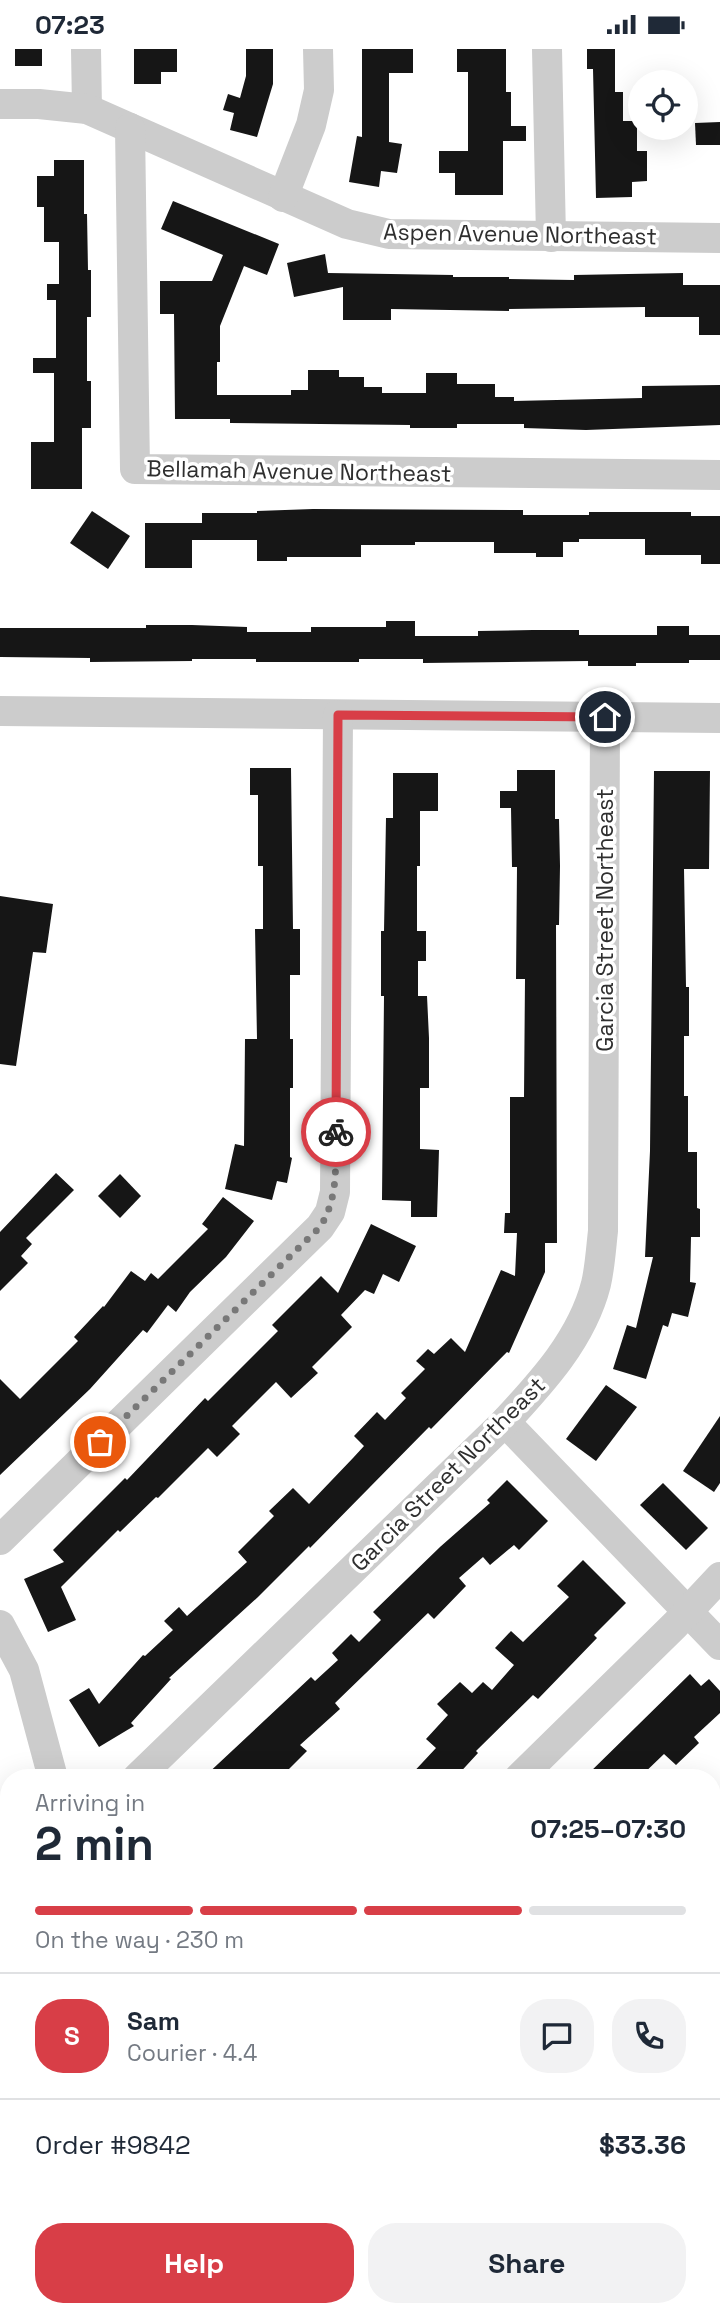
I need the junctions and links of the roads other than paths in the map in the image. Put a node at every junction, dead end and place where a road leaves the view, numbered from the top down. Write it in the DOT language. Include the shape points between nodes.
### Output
graph roads {
  1 [pos="86,49"];
  2 [pos="318,49"];
  3 [pos="547,49"];
  4 [pos="0,104"];
  5 [pos="87,109"];
  6 [pos="130,128"];
  7 [pos="283,197"];
  8 [pos="551,237"];
  9 [pos="720,238"];
  10 [pos="720,475"];
  11 [pos="0,712"];
  12 [pos="338,715"];
  13 [pos="605,717"];
  14 [pos="720,718"];
  15 [pos="505,1423"];
  16 [pos="0,1540"];
  17 [pos="720,1577"];
  18 [pos="688,1612"];
  19 [pos="0,1625"];
  20 [pos="720,1645"];
  21 [pos="51,1769"];
  22 [pos="146,1769"];
  23 [pos="528,1769"];
  1 -- 5 [label="street"];
  2 -- 7 [label="street" via="319,90 311,125"];
  3 -- 8 [label="street"];
  4 -- 5 [label="street"];
  5 -- 6 [label="street, Aspen Avenue Northeast"];
  6 -- 7 [label="street, Aspen Avenue Northeast"];
  6 -- 10 [label="street, Bellamah Avenue Northeast" via="135,469"];
  7 -- 8 [label="street, Aspen Avenue Northeast" via="347,224 389,234"];
  8 -- 9 [label="street, Aspen Avenue Northeast"];
  11 -- 12 [label="street"];
  12 -- 13 [label="street"];
  12 -- 16 [label="street" via="335,1192 330,1212 320,1227"];
  13 -- 14 [label="street"];
  13 -- 15 [label="street, Garcia Street Northeast" via="603,1231 596,1285 579,1329 546,1378"];
  15 -- 18 [label="street"];
  15 -- 22 [label="street, Garcia Street Northeast"];
  17 -- 18 [label="street"];
  18 -- 20 [label="street"];
  18 -- 23 [label="street"];
  19 -- 21 [label="street" via="24,1670"];
}
